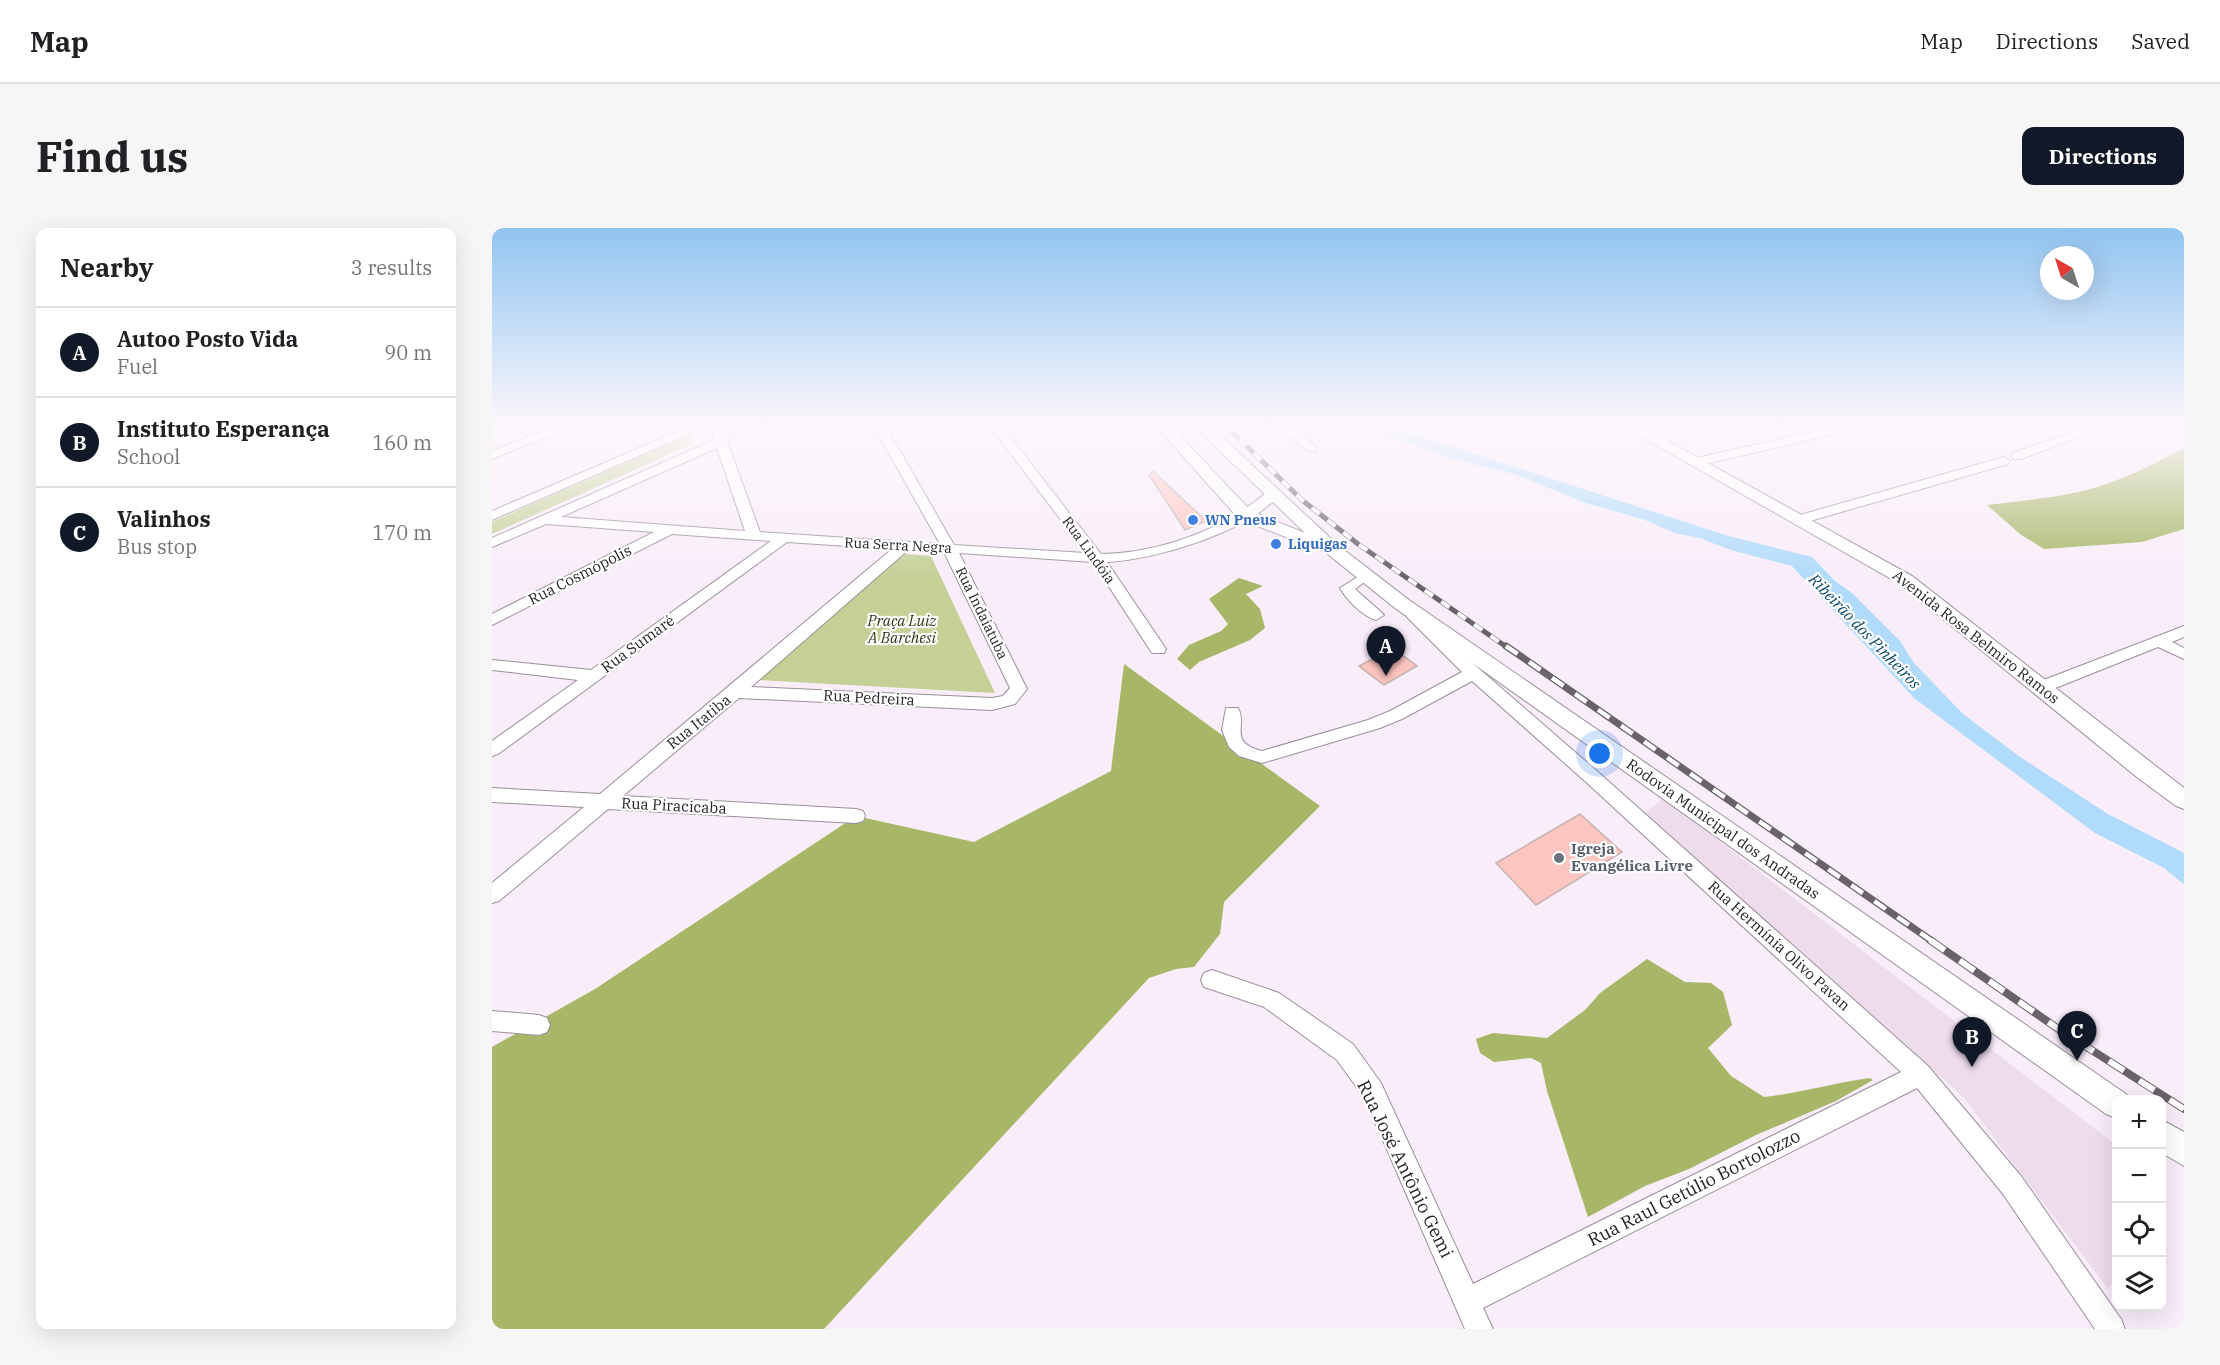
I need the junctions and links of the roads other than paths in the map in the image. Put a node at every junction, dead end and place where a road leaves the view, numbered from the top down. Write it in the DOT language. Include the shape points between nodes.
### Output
graph roads {
  1 [pos="584,476"];
  2 [pos="643,476"];
  3 [pos="732,476"];
  4 [pos="908,476"];
  5 [pos="1034,476"];
  6 [pos="1209,476"];
  7 [pos="1254,476"];
  8 [pos="1722,476"];
  9 [pos="1948,476"];
  10 [pos="1273,494"];
  11 [pos="1245,515"];
  12 [pos="492,516"];
  13 [pos="545,520"];
  14 [pos="1798,520"];
  15 [pos="669,530"];
  16 [pos="754,536"];
  17 [pos="784,538"];
  18 [pos="492,543"];
  19 [pos="904,546"];
  20 [pos="949,548"];
  21 [pos="1333,550"];
  22 [pos="1097,558"];
  23 [pos="1366,575"];
  24 [pos="1402,604"];
  25 [pos="1376,615"];
  26 [pos="492,620"];
  27 [pos="2184,631"];
  28 [pos="2160,642"];
  29 [pos="1158,649"];
  30 [pos="2184,654"];
  31 [pos="492,665"];
  32 [pos="1473,673"];
  33 [pos="595,676"];
  34 [pos="2042,687"];
  35 [pos="735,692"];
  36 [pos="1003,703"];
  37 [pos="1232,712"];
  38 [pos="492,750"];
  39 [pos="492,795"];
  40 [pos="2184,800"];
  41 [pos="602,801"];
  42 [pos="856,816"];
  43 [pos="492,895"];
  44 [pos="1212,980"];
  45 [pos="492,1021"];
  46 [pos="539,1025"];
  47 [pos="1920,1074"];
  48 [pos="2112,1101"];
  49 [pos="2166,1138"];
  50 [pos="2184,1151"];
  51 [pos="1468,1301"];
  52 [pos="1479,1329"];
  53 [pos="2111,1329"];
  1 -- 12 [label="street"];
  2 -- 13 [label="street"];
  3 -- 16 [label="street"];
  4 -- 20 [label="street, Rua Indaiatuba"];
  5 -- 22 [label="street, Rua Lindóia"];
  6 -- 11 [label="main road"];
  7 -- 10 [label="main road"];
  8 -- 14 [label="main road, Avenida Rosa Belmiro Ramos"];
  9 -- 14 [label="street"];
  10 -- 11 [label="street, Rua Serra Negra"];
  10 -- 21 [label="main road"];
  11 -- 21 [label="main road"];
  11 -- 22 [label="street, Rua Serra Negra" via="1143,554"];
  13 -- 15 [label="street, Rua Serra Negra"];
  13 -- 18 [label="street"];
  14 -- 34 [label="main road, Avenida Rosa Belmiro Ramos" via="1906,580"];
  15 -- 16 [label="street, Rua Serra Negra"];
  15 -- 26 [label="street, Rua Cosmópolis"];
  16 -- 17 [label="street, Rua Serra Negra"];
  17 -- 19 [label="street, Rua Serra Negra"];
  17 -- 33 [label="street, Rua Sumaré"];
  19 -- 20 [label="street, Rua Serra Negra"];
  19 -- 35 [label="street, Rua Itatiba"];
  20 -- 22 [label="street, Rua Serra Negra"];
  20 -- 36 [label="street, Rua Indaiatuba" via="1019,689"];
  21 -- 23 [label="main road, Rodovia Municipal dos Andradas"];
  22 -- 29 [label="street, Rua Lindóia"];
  23 -- 24 [label="main road, Rodovia Municipal dos Andradas"];
  23 -- 25 [label="street" via="1347,588"];
  24 -- 32 [label="street, Rua Hermínia Olivo Pavan"];
  24 -- 48 [label="main road, Rodovia Municipal dos Andradas"];
  27 -- 28 [label="street"];
  28 -- 30 [label="street"];
  28 -- 34 [label="street"];
  31 -- 33 [label="street"];
  32 -- 37 [label="street" via="1374,724 1262,757 1238,748 1228,728"];
  32 -- 47 [label="street, Rua Hermínia Olivo Pavan"];
  33 -- 38 [label="street, Rua Sumaré"];
  34 -- 40 [label="main road, Avenida Rosa Belmiro Ramos"];
  35 -- 36 [label="street, Rua Pedreira"];
  35 -- 41 [label="street, Rua Itatiba"];
  39 -- 41 [label="street, Rua Piracicaba"];
  41 -- 42 [label="street, Rua Piracicaba"];
  41 -- 43 [label="street, Rua Itatiba"];
  44 -- 51 [label="street, Rua José Antônio Gemi" via="1271,1000 1345,1052 1372,1091"];
  45 -- 46 [label="street"];
  47 -- 51 [label="street, Rua Raul Getúlio Bortolozzo"];
  47 -- 53 [label="street, Rua Hermínia Olivo Pavan" via="2012,1185"];
  49 -- 50 [label="main road"];
  51 -- 52 [label="street, Rua José Antônio Gemi"];
}
